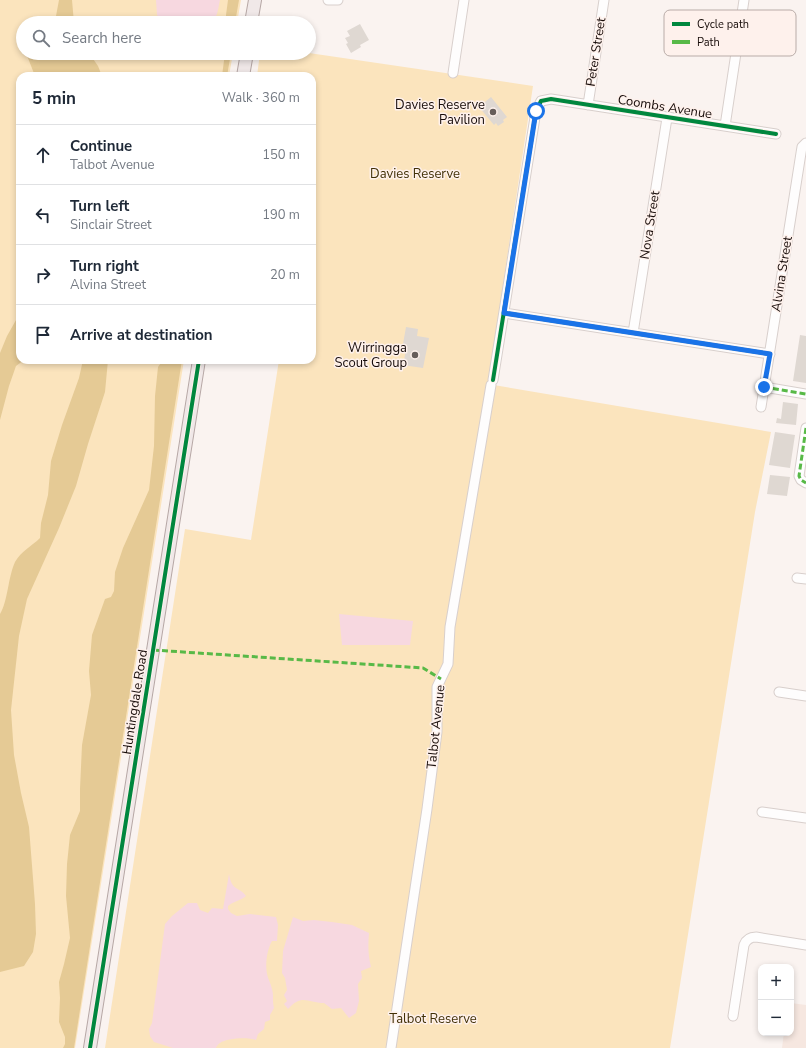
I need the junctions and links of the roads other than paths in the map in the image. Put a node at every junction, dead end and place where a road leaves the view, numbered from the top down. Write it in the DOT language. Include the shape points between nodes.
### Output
graph roads {
  1 [pos="255,0"];
  2 [pos="328,0"];
  3 [pos="338,0"];
  4 [pos="464,0"];
  5 [pos="604,0"];
  6 [pos="744,0"];
  7 [pos="742,10"];
  8 [pos="252,16"];
  9 [pos="736,56"];
  10 [pos="246,60"];
  11 [pos="244,72"];
  12 [pos="453,73"];
  13 [pos="551,99"];
  14 [pos="588,104"];
  15 [pos="667,118"];
  16 [pos="725,126"];
  17 [pos="776,134"];
  18 [pos="806,143"];
  19 [pos="504,313"];
  20 [pos="633,333"];
  21 [pos="770,354"];
  22 [pos="198,364"];
  23 [pos="764,387"];
  24 [pos="806,394"];
  25 [pos="761,407"];
  26 [pos="806,428"];
  27 [pos="805,442"];
  28 [pos="806,484"];
  29 [pos="779,692"];
  30 [pos="806,696"];
  31 [pos="762,812"];
  32 [pos="806,818"];
  33 [pos="806,945"];
  34 [pos="733,1016"];
  35 [pos="90,1048"];
  36 [pos="391,1048"];
  1 -- 8 [label="main road"];
  2 -- 3 [label="street"];
  4 -- 12 [label="street"];
  5 -- 14 [label="street, Peter Street"];
  6 -- 7 [label="street"];
  9 -- 16 [label="street"];
  10 -- 11 [label="main road"];
  13 -- 14 [label="street, Coombs Avenue"];
  13 -- 19 [label="street, Talbot Avenue" via="541,101 536,111"];
  14 -- 15 [label="street, Coombs Avenue"];
  15 -- 16 [label="street, Coombs Avenue"];
  15 -- 20 [label="street, Nova Street"];
  16 -- 17 [label="street, Coombs Avenue"];
  18 -- 21 [label="street, Alvina Street" via="801,152"];
  19 -- 20 [label="street"];
  19 -- 36 [label="street, Talbot Avenue" via="450,627 448,664 437,686 436,732 428,809"];
  20 -- 21 [label="street"];
  21 -- 23 [label="street, Alvina Street"];
  22 -- 35 [label="main road, Huntingdale Road"];
  23 -- 24 [label="street"];
  23 -- 25 [label="street, Alvina Street"];
  26 -- 27 [label="street"];
  27 -- 28 [label="street" via="799,476"];
  29 -- 30 [label="street"];
  31 -- 32 [label="street"];
  33 -- 34 [label="street" via="756,937 746,940"];
}
